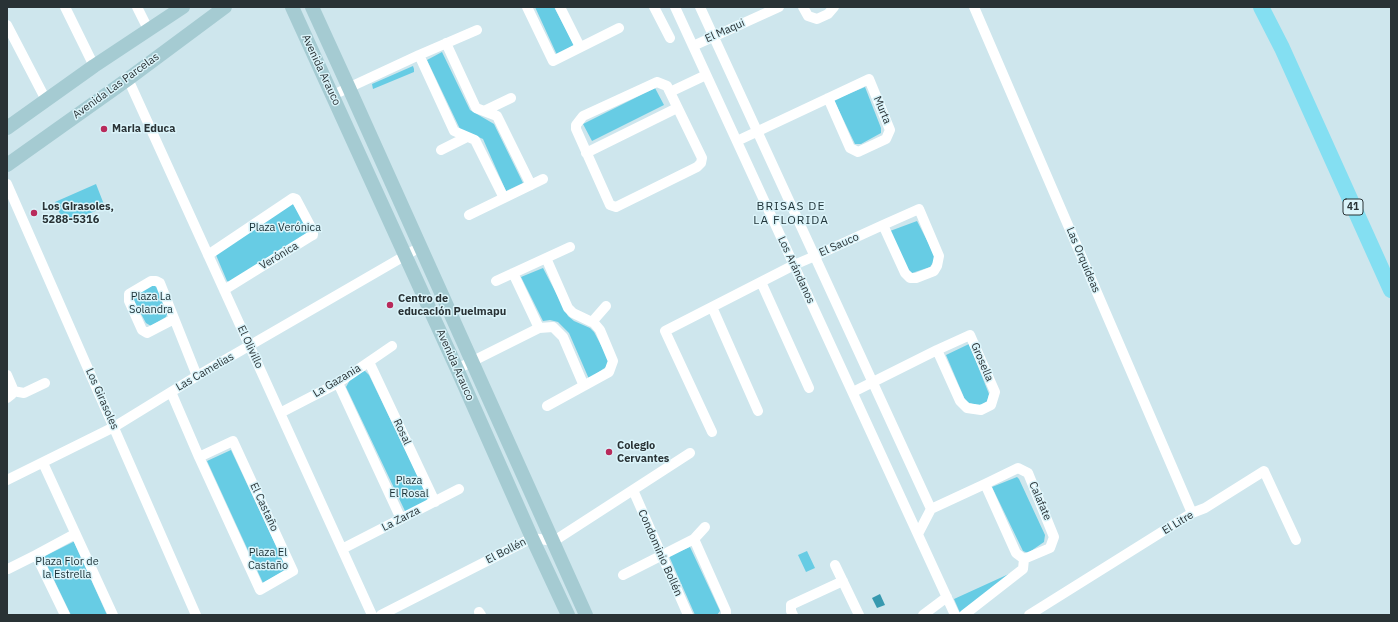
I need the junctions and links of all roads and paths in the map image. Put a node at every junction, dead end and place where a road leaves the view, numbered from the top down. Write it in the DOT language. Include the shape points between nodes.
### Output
graph roads {
  1 [pos="65,7"];
  2 [pos="137,7"];
  3 [pos="183,7"];
  4 [pos="292,7"];
  5 [pos="312,7"];
  6 [pos="527,7"];
  7 [pos="560,7"];
  8 [pos="654,7"];
  9 [pos="675,7"];
  10 [pos="700,7"];
  11 [pos="779,7"];
  12 [pos="803,7"];
  13 [pos="834,7"];
  14 [pos="974,7"];
  15 [pos="1261,7"];
  16 [pos="1267,7"];
  17 [pos="223,9"];
  18 [pos="7,25"];
  19 [pos="619,28"];
  20 [pos="148,29"];
  21 [pos="477,30"];
  22 [pos="714,36"];
  23 [pos="670,38"];
  24 [pos="446,43"];
  25 [pos="693,46"];
  26 [pos="580,47"];
  27 [pos="1282,48"];
  28 [pos="419,55"];
  29 [pos="94,66"];
  30 [pos="706,75"];
  31 [pos="128,79"];
  32 [pos="349,88"];
  33 [pos="670,92"];
  34 [pos="333,95"];
  35 [pos="511,98"];
  36 [pos="828,98"];
  37 [pos="46,100"];
  38 [pos="677,108"];
  39 [pos="484,111"];
  40 [pos="7,128"];
  41 [pos="757,130"];
  42 [pos="468,137"];
  43 [pos="737,141"];
  44 [pos="441,150"];
  45 [pos="586,153"];
  46 [pos="7,164"];
  47 [pos="543,179"];
  48 [pos="7,184"];
  49 [pos="531,185"];
  50 [pos="504,198"];
  51 [pos="469,215"];
  52 [pos="883,225"];
  53 [pos="420,246"];
  54 [pos="570,247"];
  55 [pos="208,255"];
  56 [pos="405,256"];
  57 [pos="815,256"];
  58 [pos="546,258"];
  59 [pos="794,265"];
  60 [pos="513,273"];
  61 [pos="496,281"];
  62 [pos="761,282"];
  63 [pos="224,290"];
  64 [pos="1391,290"];
  65 [pos="606,306"];
  66 [pos="712,307"];
  67 [pos="174,319"];
  68 [pos="592,322"];
  69 [pos="539,328"];
  70 [pos="250,346"];
  71 [pos="392,346"];
  72 [pos="937,350"];
  73 [pos="369,362"];
  74 [pos="473,362"];
  75 [pos="457,369"];
  76 [pos="7,375"];
  77 [pos="197,376"];
  78 [pos="45,383"];
  79 [pos="338,383"];
  80 [pos="873,383"];
  81 [pos="584,386"];
  82 [pos="809,388"];
  83 [pos="171,392"];
  84 [pos="853,392"];
  85 [pos="10,395"];
  86 [pos="547,406"];
  87 [pos="758,411"];
  88 [pos="280,413"];
  89 [pos="114,427"];
  90 [pos="712,432"];
  91 [pos="690,453"];
  92 [pos="199,457"];
  93 [pos="42,463"];
  94 [pos="7,480"];
  95 [pos="984,484"];
  96 [pos="459,489"];
  97 [pos="633,490"];
  98 [pos="435,502"];
  99 [pos="931,509"];
  100 [pos="1192,513"];
  101 [pos="401,519"];
  102 [pos="705,528"];
  103 [pos="75,534"];
  104 [pos="918,534"];
  105 [pos="532,538"];
  106 [pos="694,539"];
  107 [pos="1296,540"];
  108 [pos="554,541"];
  109 [pos="342,549"];
  110 [pos="36,555"];
  111 [pos="661,555"];
  112 [pos="1024,559"];
  113 [pos="835,565"];
  114 [pos="8,569"];
  115 [pos="623,575"];
  116 [pos="843,581"];
  117 [pos="947,597"];
  118 [pos="1033,614"];
  119 [pos="65,615"];
  120 [pos="113,615"];
  121 [pos="196,615"];
  122 [pos="372,615"];
  123 [pos="380,615"];
  124 [pos="568,615"];
  125 [pos="586,615"];
  126 [pos="688,615"];
  127 [pos="726,615"];
  128 [pos="793,615"];
  129 [pos="859,615"];
  130 [pos="923,615"];
  131 [pos="955,615"];
  132 [pos="964,615"];
  1 -- 29 [label="street"];
  2 -- 20 [label="street"];
  3 -- 20 [label="street"];
  4 -- 34 [label="street, Avenida Arauco"];
  5 -- 32 [label="street, Avenida Arauco"];
  6 -- 26 [label="street" via="553,61"];
  7 -- 26 [label="street"];
  8 -- 23 [label="street"];
  9 -- 25 [label="street, Los Arándanos"];
  10 -- 22 [label="street, Los Arándanos"];
  11 -- 22 [label="street, El Maqui"];
  12 -- 13 [label="street" via="808,16 817,19 828,14"];
  14 -- 100 [label="street, Las Orquídeas"];
  15 -- 27 [label="main road, 41"];
  16 -- 27 [label="main road, 41"];
  17 -- 31 [label="street, Avenida Las Parcelas"];
  18 -- 37 [label="street"];
  19 -- 26 [label="street"];
  20 -- 29 [label="street"];
  21 -- 24 [label="street"];
  22 -- 25 [label="street, El Maqui"];
  22 -- 41 [label="street, Los Arándanos"];
  24 -- 28 [label="street"];
  24 -- 39 [label="street" via="476,108"];
  25 -- 30 [label="street, Los Arándanos"];
  27 -- 64 [label="main road, 41"];
  28 -- 32 [label="street"];
  28 -- 42 [label="street" via="454,131"];
  29 -- 37 [label="street"];
  30 -- 33 [label="street"];
  30 -- 43 [label="street, Los Arándanos"];
  31 -- 46 [label="street, Avenida Las Parcelas"];
  31 -- 55 [label="street, El Olivillo"];
  32 -- 34 [label="street"];
  32 -- 53 [label="street, Avenida Arauco"];
  33 -- 38 [label="street"];
  33 -- 45 [label="street" via="667,86 657,82 583,116 576,129"];
  34 -- 56 [label="street, Avenida Arauco"];
  35 -- 39 [label="street"];
  36 -- 36 [label="street, Murta" via="869,79 890,130 886,139 858,152 850,148"];
  36 -- 41 [label="street, Murta"];
  37 -- 40 [label="street"];
  38 -- 45 [label="street"];
  38 -- 45 [label="street" via="702,158 697,167 616,207 610,205"];
  39 -- 49 [label="street" via="497,116"];
  41 -- 43 [label="street, Murta"];
  41 -- 57 [label="street, Los Arándanos"];
  42 -- 44 [label="street"];
  42 -- 50 [label="street" via="475,140"];
  43 -- 59 [label="street, Los Arándanos"];
  47 -- 49 [label="street"];
  48 -- 89 [label="street, Los Girasoles"];
  49 -- 50 [label="street"];
  50 -- 51 [label="street"];
  52 -- 52 [label="street, El Sauco" via="919,209 939,256 934,271 910,278 905,273"];
  52 -- 57 [label="street, El Sauco"];
  53 -- 56 [label="street, Las Camelias"];
  53 -- 74 [label="street, Avenida Arauco"];
  54 -- 58 [label="street"];
  55 -- 63 [label="street, El Olivillo"];
  55 -- 63 [label="street, Verónica" via="293,198 313,231 313,235"];
  56 -- 70 [label="street, Las Camelias"];
  56 -- 75 [label="street, Avenida Arauco"];
  57 -- 59 [label="street, El Sauco"];
  57 -- 80 [label="street, Los Arándanos"];
  58 -- 60 [label="street"];
  58 -- 68 [label="street" via="568,308"];
  59 -- 62 [label="street, El Sauco"];
  59 -- 84 [label="street, Los Arándanos"];
  60 -- 61 [label="street"];
  60 -- 69 [label="street"];
  62 -- 66 [label="street, El Sauco"];
  62 -- 82 [label="street"];
  63 -- 70 [label="street, El Olivillo"];
  65 -- 68 [label="street"];
  66 -- 87 [label="street"];
  66 -- 90 [label="street, El Sauco" via="665,331"];
  67 -- 67 [label="street" via="147,333 142,330 129,301 129,294 150,281 160,283"];
  67 -- 77 [label="street"];
  68 -- 81 [label="street" via="600,330 613,361 609,372"];
  69 -- 74 [label="street"];
  69 -- 81 [label="street" via="553,327 563,337"];
  70 -- 77 [label="street, Las Camelias"];
  70 -- 88 [label="street, El Olivillo"];
  71 -- 73 [label="street, La Gazania"];
  72 -- 72 [label="street, Grosella" via="970,335 994,392 991,405 981,410 967,408 960,400"];
  72 -- 80 [label="street, Grosella"];
  73 -- 79 [label="street, La Gazania"];
  73 -- 98 [label="street, Rosal"];
  74 -- 75 [label="street"];
  74 -- 108 [label="street, Avenida Arauco"];
  75 -- 105 [label="street, Avenida Arauco"];
  76 -- 85 [label="street" via="13,389"];
  77 -- 83 [label="street, Las Camelias"];
  78 -- 85 [label="street" via="24,393"];
  79 -- 88 [label="street, La Gazania"];
  79 -- 101 [label="street"];
  80 -- 84 [label="street, Grosella"];
  80 -- 99 [label="street, Los Arándanos"];
  81 -- 86 [label="street"];
  83 -- 89 [label="street, Las Camelias"];
  83 -- 92 [label="street, El Castaño"];
  84 -- 104 [label="street, Los Arándanos"];
  88 -- 109 [label="street, El Olivillo"];
  89 -- 93 [label="street, Las Camelias"];
  89 -- 121 [label="street, Los Girasoles"];
  91 -- 97 [label="street"];
  92 -- 92 [label="street, El Castaño" via="233,441 293,571 260,590"];
  93 -- 94 [label="street, Las Camelias"];
  93 -- 103 [label="street"];
  95 -- 99 [label="street, Calafate"];
  95 -- 112 [label="street" via="1016,553"];
  95 -- 112 [label="street, Calafate" via="1018,468 1028,473 1054,537 1050,548"];
  96 -- 98 [label="street, La Zarza"];
  97 -- 108 [label="street"];
  97 -- 111 [label="street, Condominio Bollén"];
  98 -- 101 [label="street, La Zarza"];
  99 -- 104 [label="street"];
  100 -- 107 [label="street, El Litre" via="1205,508 1264,471"];
  100 -- 118 [label="street, El Litre"];
  101 -- 109 [label="street, La Zarza"];
  102 -- 106 [label="street"];
  103 -- 110 [label="street"];
  103 -- 120 [label="street"];
  104 -- 117 [label="street, Los Arándanos"];
  105 -- 108 [label="street, El Bollén"];
  105 -- 123 [label="street, El Bollén"];
  105 -- 124 [label="street, Avenida Arauco"];
  106 -- 111 [label="street"];
  106 -- 127 [label="street"];
  108 -- 125 [label="street, Avenida Arauco"];
  109 -- 122 [label="street, El Olivillo"];
  110 -- 114 [label="street"];
  110 -- 119 [label="street"];
  111 -- 115 [label="street"];
  111 -- 126 [label="street, Condominio Bollén"];
  112 -- 132 [label="street" via="1024,569"];
  113 -- 116 [label="street"];
  116 -- 128 [label="street" via="791,605"];
  116 -- 129 [label="street"];
  117 -- 130 [label="street"];
  117 -- 131 [label="street, Los Arándanos"];
}
